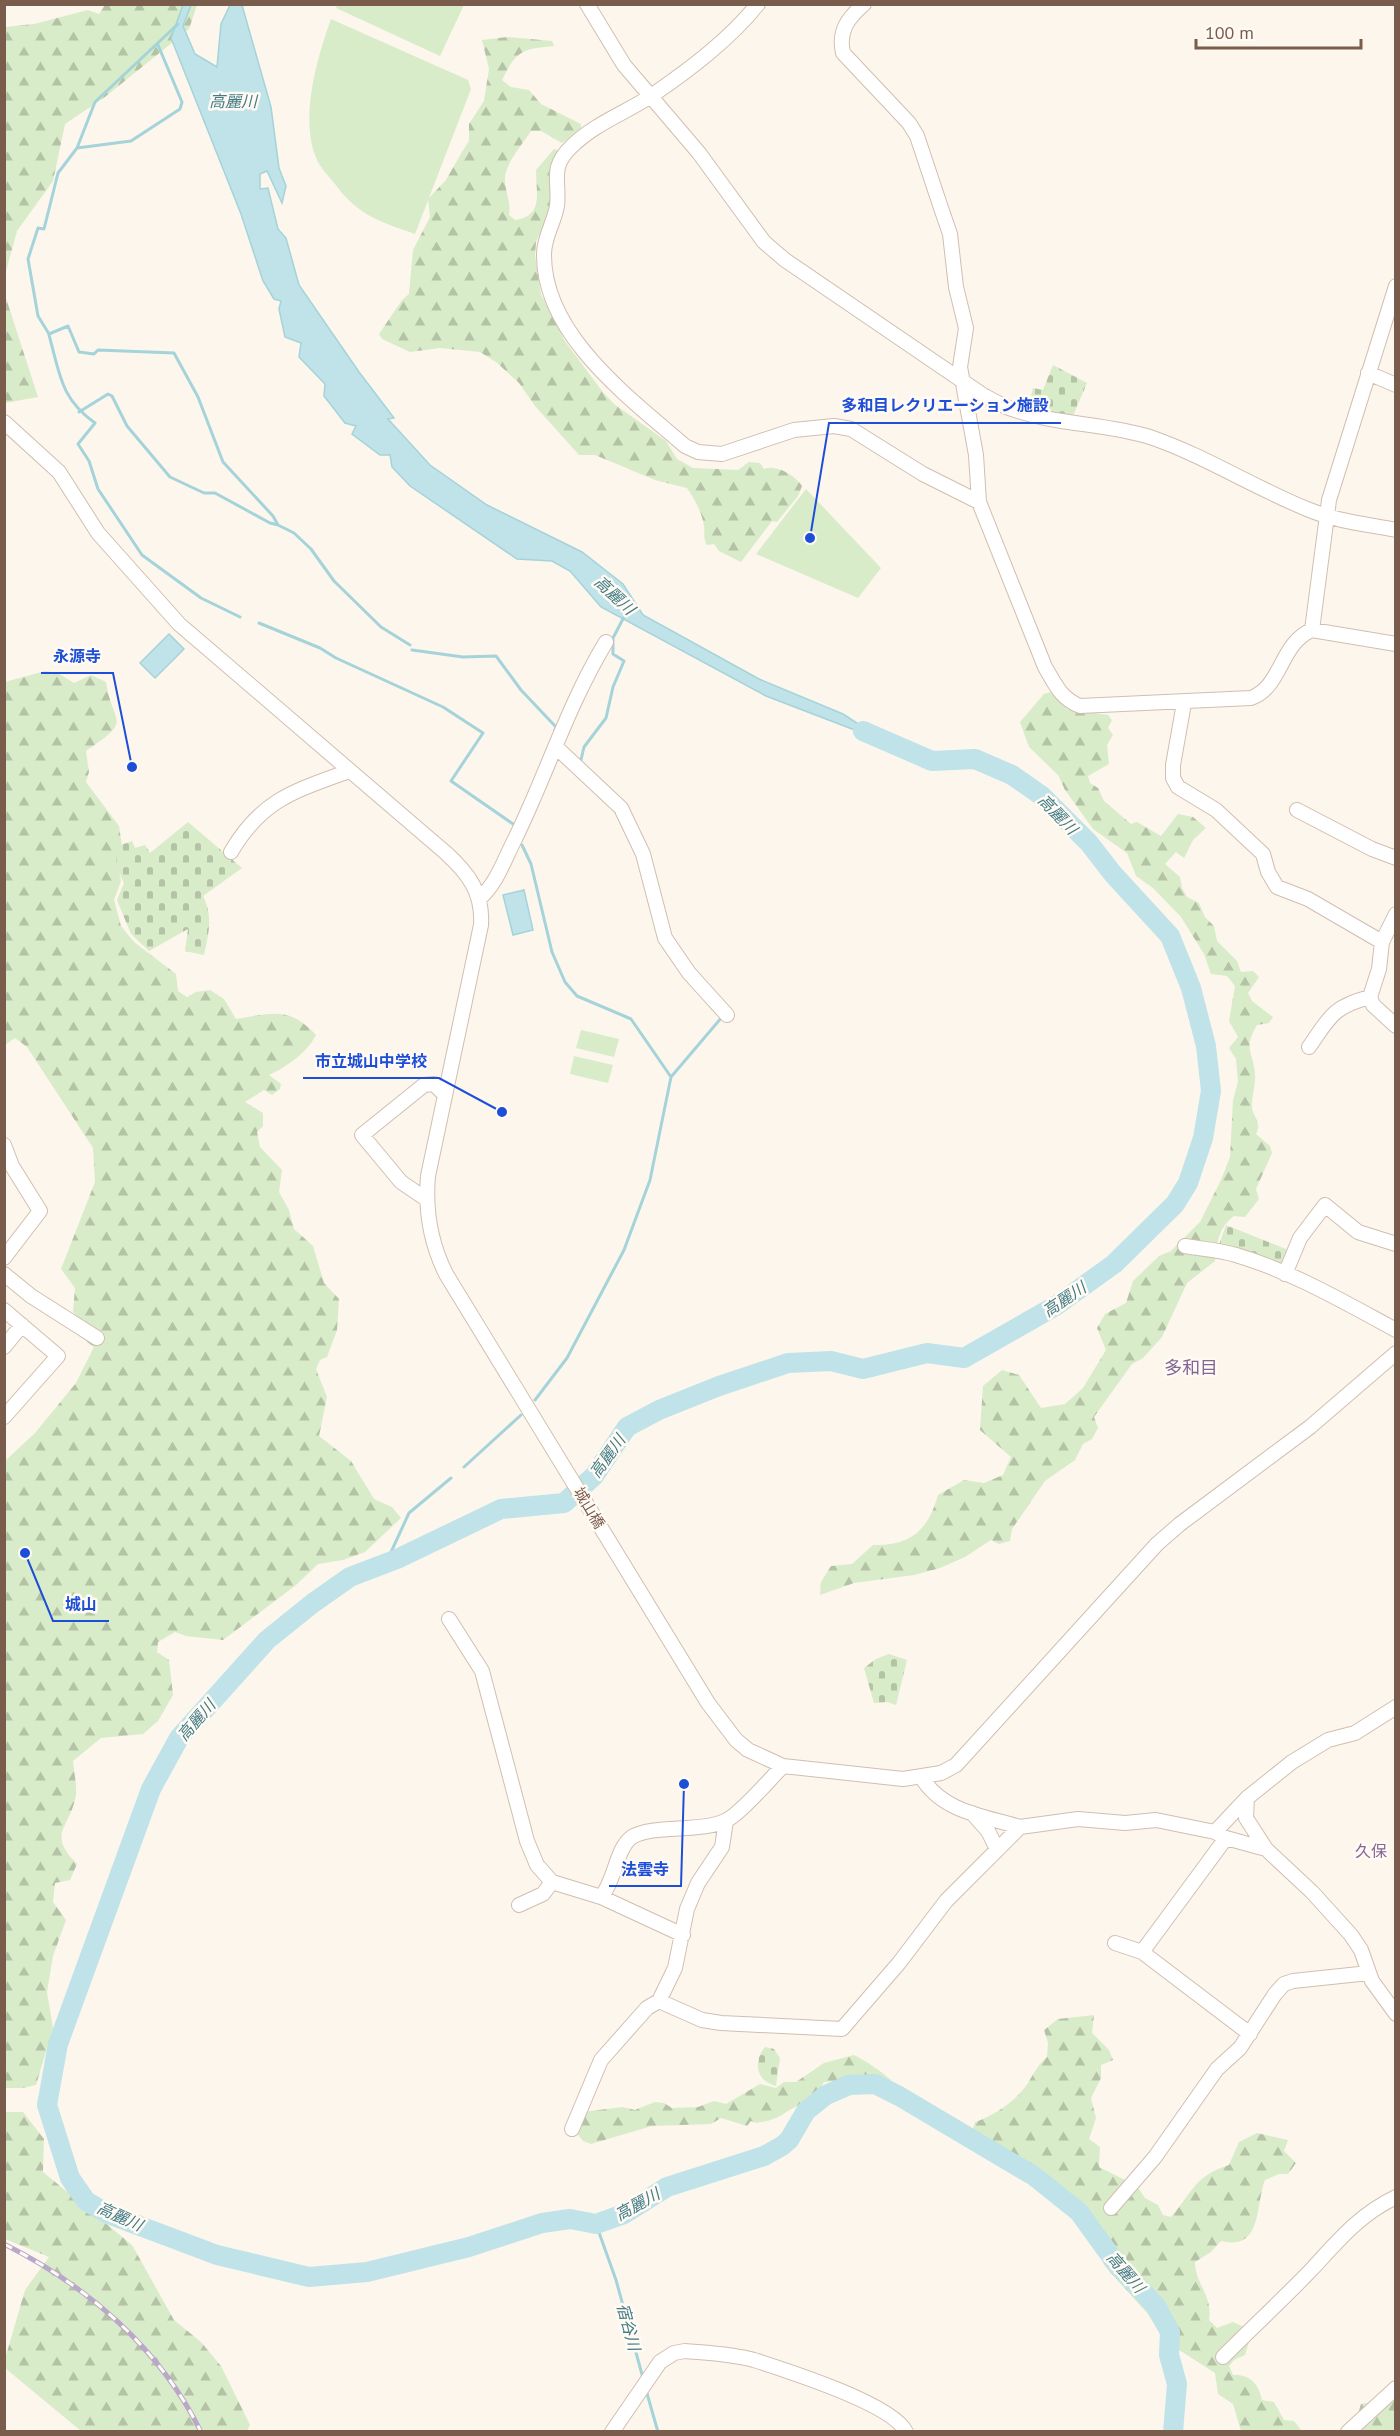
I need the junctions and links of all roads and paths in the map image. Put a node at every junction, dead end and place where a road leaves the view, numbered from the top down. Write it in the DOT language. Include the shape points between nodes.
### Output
graph roads {
  1 [pos="587,4"];
  2 [pos="758,4"];
  3 [pos="864,4"];
  4 [pos="650,96"];
  5 [pos="1395,285"];
  6 [pos="1368,373"];
  7 [pos="961,380"];
  8 [pos="1395,385"];
  9 [pos="4,422"];
  10 [pos="10,436"];
  11 [pos="979,502"];
  12 [pos="1327,516"];
  13 [pos="1395,530"];
  14 [pos="1312,630"];
  15 [pos="606,642"];
  16 [pos="1395,644"];
  17 [pos="1184,703"];
  18 [pos="556,747"];
  19 [pos="349,771"];
  20 [pos="1297,810"];
  21 [pos="231,852"];
  22 [pos="1395,858"];
  23 [pos="480,898"];
  24 [pos="1395,914"];
  25 [pos="1382,942"];
  26 [pos="1370,997"];
  27 [pos="727,1015"];
  28 [pos="1395,1026"];
  29 [pos="1309,1047"];
  30 [pos="445,1095"];
  31 [pos="4,1145"];
  32 [pos="8,1171"];
  33 [pos="426,1199"];
  34 [pos="1395,1244"];
  35 [pos="1185,1246"];
  36 [pos="4,1258"];
  37 [pos="4,1274"];
  38 [pos="1285,1274"];
  39 [pos="4,1310"];
  40 [pos="22,1325"];
  41 [pos="1395,1330"];
  42 [pos="97,1338"];
  43 [pos="4,1347"];
  44 [pos="1395,1353"];
  45 [pos="4,1417"];
  46 [pos="449,1619"];
  47 [pos="1395,1707"];
  48 [pos="783,1766"];
  49 [pos="922,1778"];
  50 [pos="1247,1798"];
  51 [pos="972,1813"];
  52 [pos="726,1821"];
  53 [pos="1020,1827"];
  54 [pos="1221,1835"];
  55 [pos="997,1849"];
  56 [pos="1266,1849"];
  57 [pos="552,1882"];
  58 [pos="601,1897"];
  59 [pos="519,1905"];
  60 [pos="683,1935"];
  61 [pos="1115,1943"];
  62 [pos="1142,1952"];
  63 [pos="1369,1973"];
  64 [pos="658,2001"];
  65 [pos="1395,2014"];
  66 [pos="1250,2034"];
  67 [pos="572,2129"];
  68 [pos="1395,2197"];
  69 [pos="1111,2208"];
  70 [pos="1222,2357"];
  71 [pos="1395,2388"];
  72 [pos="612,2432"];
  73 [pos="906,2432"];
  74 [pos="1348,2432"];
  1 -- 4 [label="street" via="624,65"];
  2 -- 4 [label="street" via="728,37"];
  3 -- 7 [label="street" via="844,27 843,53 917,136 954,255 956,287 966,328"];
  4 -- 7 [label="street" via="699,153 764,242"];
  4 -- 11 [label="street" via="616,114 570,147 560,162 555,183 557,207 543,251 546,277 554,302 596,366 685,446 698,452 722,454 794,430 834,426 851,429 923,474"];
  5 -- 6 [label="street"];
  6 -- 8 [label="street"];
  6 -- 12 [label="street"];
  7 -- 11 [label="street" via="976,455"];
  7 -- 12 [label="street" via="1011,409 1118,428 1188,450"];
  9 -- 10 [label="street"];
  10 -- 19 [label="street" via="58,472 98,533 179,624"];
  11 -- 17 [label="street" via="1045,667 1068,702 1080,706"];
  12 -- 13 [label="street"];
  12 -- 14 [label="street"];
  14 -- 16 [label="street"];
  14 -- 17 [label="street" via="1292,644 1266,691 1258,696"];
  15 -- 18 [label="street"];
  17 -- 25 [label="street" via="1173,765 1178,787 1216,810 1263,854 1277,887 1308,899"];
  18 -- 23 [label="street" via="490,889"];
  18 -- 27 [label="street" via="621,807 643,854 665,938 674,954"];
  19 -- 21 [label="street" via="269,805 242,833"];
  19 -- 23 [label="street" via="457,863"];
  20 -- 22 [label="street"];
  23 -- 30 [label="street, 城山橋" via="481,925"];
  24 -- 25 [label="street"];
  25 -- 26 [label="street"];
  26 -- 28 [label="street"];
  26 -- 29 [label="street" via="1335,1010"];
  30 -- 33 [label="street, 城山橋"];
  30 -- 33 [label="street" via="434,1084 424,1084 362,1135 401,1182"];
  31 -- 32 [label="street"];
  32 -- 36 [label="street" via="40,1211"];
  33 -- 48 [label="street, 城山橋" via="432,1238 446,1274 726,1730 748,1750"];
  34 -- 38 [label="street" via="1358,1233 1326,1205 1300,1238"];
  35 -- 38 [label="street" via="1235,1255"];
  37 -- 42 [label="street"];
  38 -- 41 [label="street"];
  39 -- 40 [label="street"];
  40 -- 43 [label="street"];
  40 -- 45 [label="street" via="57,1356"];
  44 -- 49 [label="street, 城山橋" via="1310,1428 1157,1544 956,1765"];
  46 -- 57 [label="street" via="482,1671 527,1841 537,1865"];
  47 -- 50 [label="street" via="1355,1733 1310,1750"];
  48 -- 49 [label="street, 城山橋"];
  48 -- 52 [label="street"];
  49 -- 51 [label="street" via="942,1801"];
  50 -- 54 [label="street"];
  50 -- 56 [label="street" via="1246,1818"];
  51 -- 53 [label="street"];
  51 -- 55 [label="street"];
  52 -- 58 [label="street" via="644,1832 632,1838 623,1846 612,1881"];
  52 -- 60 [label="street" via="722,1846 698,1883 687,1909"];
  53 -- 54 [label="street" via="1078,1819 1125,1823 1156,1820"];
  53 -- 55 [label="street"];
  54 -- 56 [label="street"];
  54 -- 62 [label="street"];
  55 -- 64 [label="street" via="931,1919 842,2029 721,2023"];
  56 -- 63 [label="street" via="1339,1920 1360,1950"];
  57 -- 58 [label="street"];
  57 -- 59 [label="street" via="543,1894"];
  58 -- 60 [label="street"];
  60 -- 64 [label="street" via="675,1968"];
  61 -- 62 [label="street"];
  62 -- 66 [label="street"];
  63 -- 65 [label="street"];
  63 -- 66 [label="street" via="1284,1984"];
  64 -- 67 [label="street" via="647,2008 601,2060"];
  66 -- 69 [label="street" via="1217,2069 1155,2157"];
  68 -- 70 [label="street" via="1366,2214 1337,2240"];
  71 -- 74 [label="street"];
  72 -- 73 [label="street" via="660,2362 674,2353 701,2352 753,2360 873,2404 894,2416"];
}
